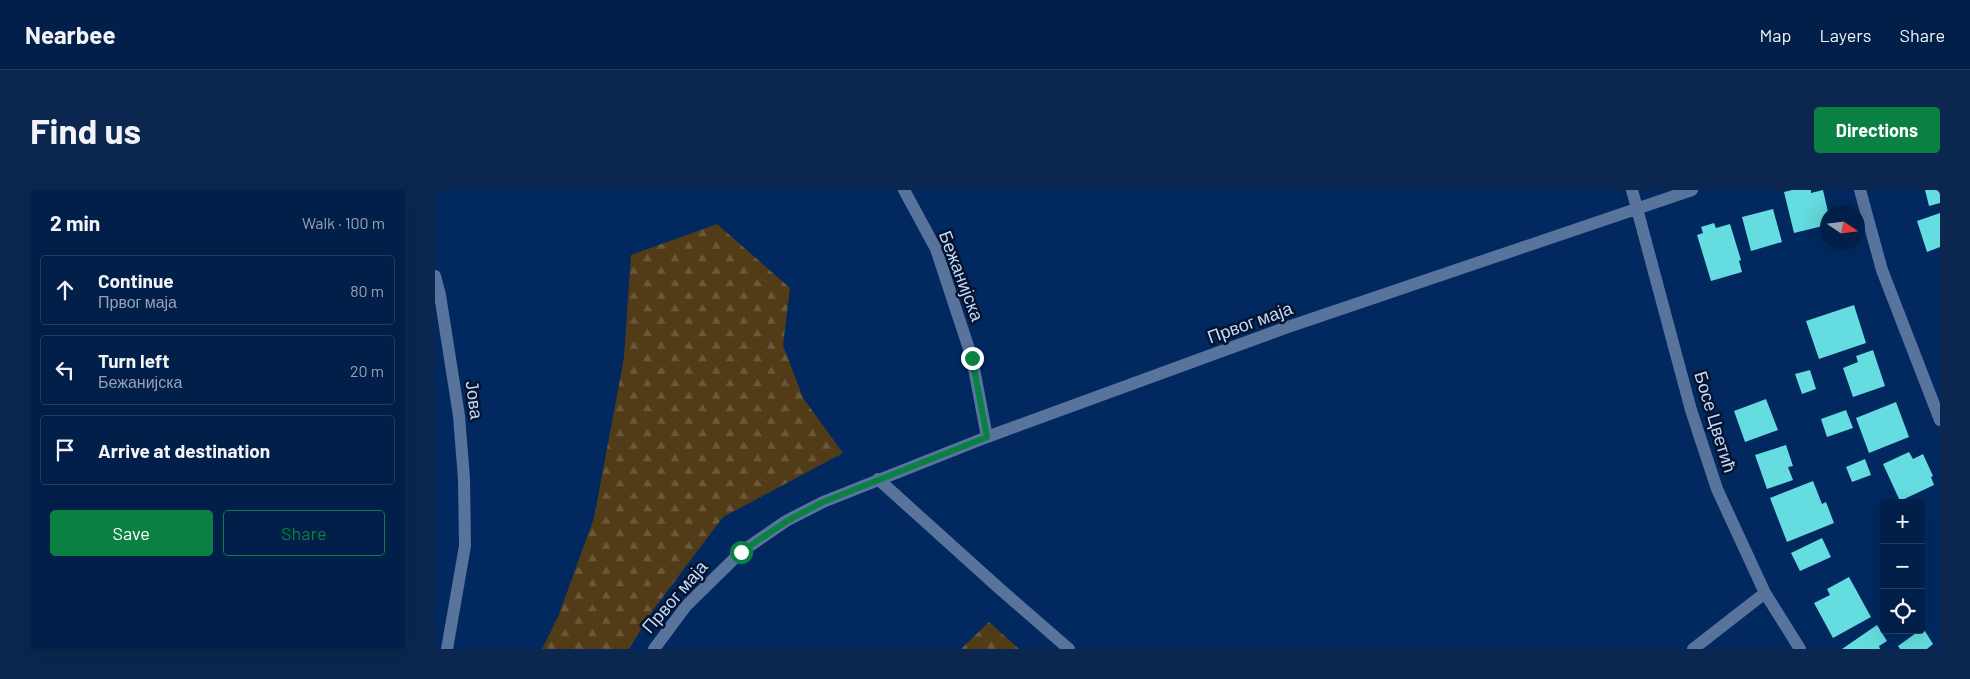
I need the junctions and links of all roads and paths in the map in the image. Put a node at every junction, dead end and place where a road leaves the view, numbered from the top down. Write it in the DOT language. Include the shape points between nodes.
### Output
graph roads {
  1 [pos="904,190"];
  2 [pos="1632,190"];
  3 [pos="1692,190"];
  4 [pos="1860,190"];
  5 [pos="1637,208"];
  6 [pos="435,276"];
  7 [pos="1940,420"];
  8 [pos="987,437"];
  9 [pos="878,479"];
  10 [pos="1765,593"];
  11 [pos="447,649"];
  12 [pos="654,649"];
  13 [pos="1069,649"];
  14 [pos="1693,649"];
  15 [pos="1801,649"];
  1 -- 8 [label="street, Бежанијска" via="936,249 972,358"];
  2 -- 5 [label="street, Босе Цветић"];
  3 -- 5 [label="street, Првог маја"];
  4 -- 7 [label="street" via="1882,270"];
  5 -- 8 [label="street, Првог маја" via="1285,328"];
  5 -- 10 [label="street, Босе Цветић" via="1691,410 1717,489"];
  6 -- 11 [label="street, Јова" via="459,416 464,479 465,546"];
  8 -- 9 [label="street, Првог маја"];
  9 -- 12 [label="street, Првог маја" via="787,521 741,552 686,606"];
  9 -- 13 [label="street"];
  10 -- 14 [label="street"];
  10 -- 15 [label="street, Босе Цветић"];
}
